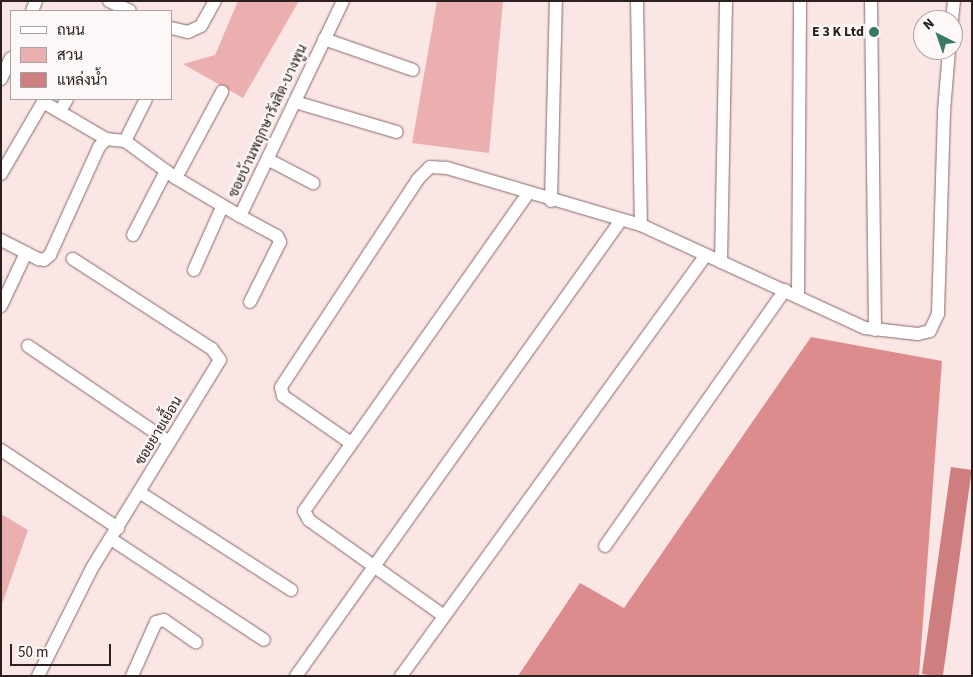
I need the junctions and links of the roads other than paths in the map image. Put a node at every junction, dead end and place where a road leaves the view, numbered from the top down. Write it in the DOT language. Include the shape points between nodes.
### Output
graph roads {
  1 [pos="109,1"];
  2 [pos="215,1"];
  3 [pos="343,1"];
  4 [pos="556,1"];
  5 [pos="637,1"];
  6 [pos="726,1"];
  7 [pos="800,1"];
  8 [pos="871,1"];
  9 [pos="128,10"];
  10 [pos="172,28"];
  11 [pos="324,38"];
  12 [pos="10,60"];
  13 [pos="948,60"];
  14 [pos="413,70"];
  15 [pos="1,79"];
  16 [pos="222,92"];
  17 [pos="66,100"];
  18 [pos="146,100"];
  19 [pos="295,102"];
  20 [pos="60,111"];
  21 [pos="397,132"];
  22 [pos="106,138"];
  23 [pos="125,141"];
  24 [pos="269,160"];
  25 [pos="1,174"];
  26 [pos="171,175"];
  27 [pos="313,183"];
  28 [pos="528,194"];
  29 [pos="552,201"];
  30 [pos="222,207"];
  31 [pos="240,216"];
  32 [pos="621,220"];
  33 [pos="641,225"];
  34 [pos="133,236"];
  35 [pos="1,240"];
  36 [pos="26,253"];
  37 [pos="706,255"];
  38 [pos="73,259"];
  39 [pos="721,262"];
  40 [pos="194,270"];
  41 [pos="785,290"];
  42 [pos="798,296"];
  43 [pos="250,302"];
  44 [pos="1,306"];
  45 [pos="875,330"];
  46 [pos="28,346"];
  47 [pos="169,442"];
  48 [pos="351,444"];
  49 [pos="1,450"];
  50 [pos="139,492"];
  51 [pos="115,533"];
  52 [pos="605,546"];
  53 [pos="374,566"];
  54 [pos="291,590"];
  55 [pos="444,616"];
  56 [pos="264,640"];
  57 [pos="196,642"];
  58 [pos="38,676"];
  59 [pos="132,676"];
  60 [pos="296,676"];
  61 [pos="400,676"];
  1 -- 9 [label="street"];
  2 -- 10 [label="street" via="201,26 188,32"];
  3 -- 11 [label="street, ซอยบ้านพฤกษารังสิต-บางพูน"];
  4 -- 29 [label="street"];
  5 -- 33 [label="street"];
  6 -- 39 [label="street"];
  7 -- 42 [label="street"];
  8 -- 45 [label="street"];
  11 -- 14 [label="street"];
  11 -- 19 [label="street, ซอยบ้านพฤกษารังสิต-บางพูน"];
  12 -- 15 [label="street"];
  13 -- 45 [label="street" via="938,314 930,331 924,334"];
  16 -- 26 [label="street"];
  17 -- 20 [label="street"];
  18 -- 23 [label="street"];
  19 -- 21 [label="street"];
  19 -- 24 [label="street, ซอยบ้านพฤกษารังสิต-บางพูน"];
  20 -- 22 [label="street"];
  20 -- 25 [label="street" via="47,103 40,104"];
  22 -- 23 [label="street, ซอยบ้านพฤกษารังสิต-บางพูน"];
  22 -- 36 [label="street" via="50,256 44,260"];
  23 -- 26 [label="street, ซอยบ้านพฤกษารังสิต-บางพูน"];
  24 -- 27 [label="street"];
  24 -- 31 [label="street, ซอยบ้านพฤกษารังสิต-บางพูน"];
  26 -- 30 [label="street, ซอยบ้านพฤกษารังสิต-บางพูน"];
  26 -- 34 [label="street"];
  28 -- 29 [label="street"];
  28 -- 48 [label="street"];
  28 -- 48 [label="street" via="447,168 430,167 418,179 281,387 283,396"];
  29 -- 32 [label="street"];
  30 -- 31 [label="street, ซอยบ้านพฤกษารังสิต-บางพูน"];
  30 -- 40 [label="street"];
  31 -- 43 [label="street" via="278,236 280,242"];
  32 -- 33 [label="street"];
  32 -- 53 [label="street"];
  33 -- 37 [label="street"];
  35 -- 36 [label="street"];
  36 -- 44 [label="street"];
  37 -- 39 [label="street"];
  37 -- 55 [label="street"];
  38 -- 47 [label="street, ซอยยายเยื้อน" via="219,355 220,360"];
  39 -- 41 [label="street"];
  41 -- 42 [label="street"];
  41 -- 52 [label="street"];
  42 -- 45 [label="street" via="848,322"];
  46 -- 47 [label="street"];
  47 -- 50 [label="street, ซอยยายเยื้อน"];
  48 -- 53 [label="street" via="304,512 309,520"];
  49 -- 51 [label="street"];
  50 -- 51 [label="street, ซอยยายเยื้อน"];
  50 -- 54 [label="street"];
  51 -- 56 [label="street"];
  51 -- 58 [label="street, ซอยยายเยื้อน" via="92,568"];
  53 -- 55 [label="street"];
  53 -- 60 [label="street"];
  55 -- 61 [label="street"];
  57 -- 59 [label="street" via="164,620 156,622"];
}
